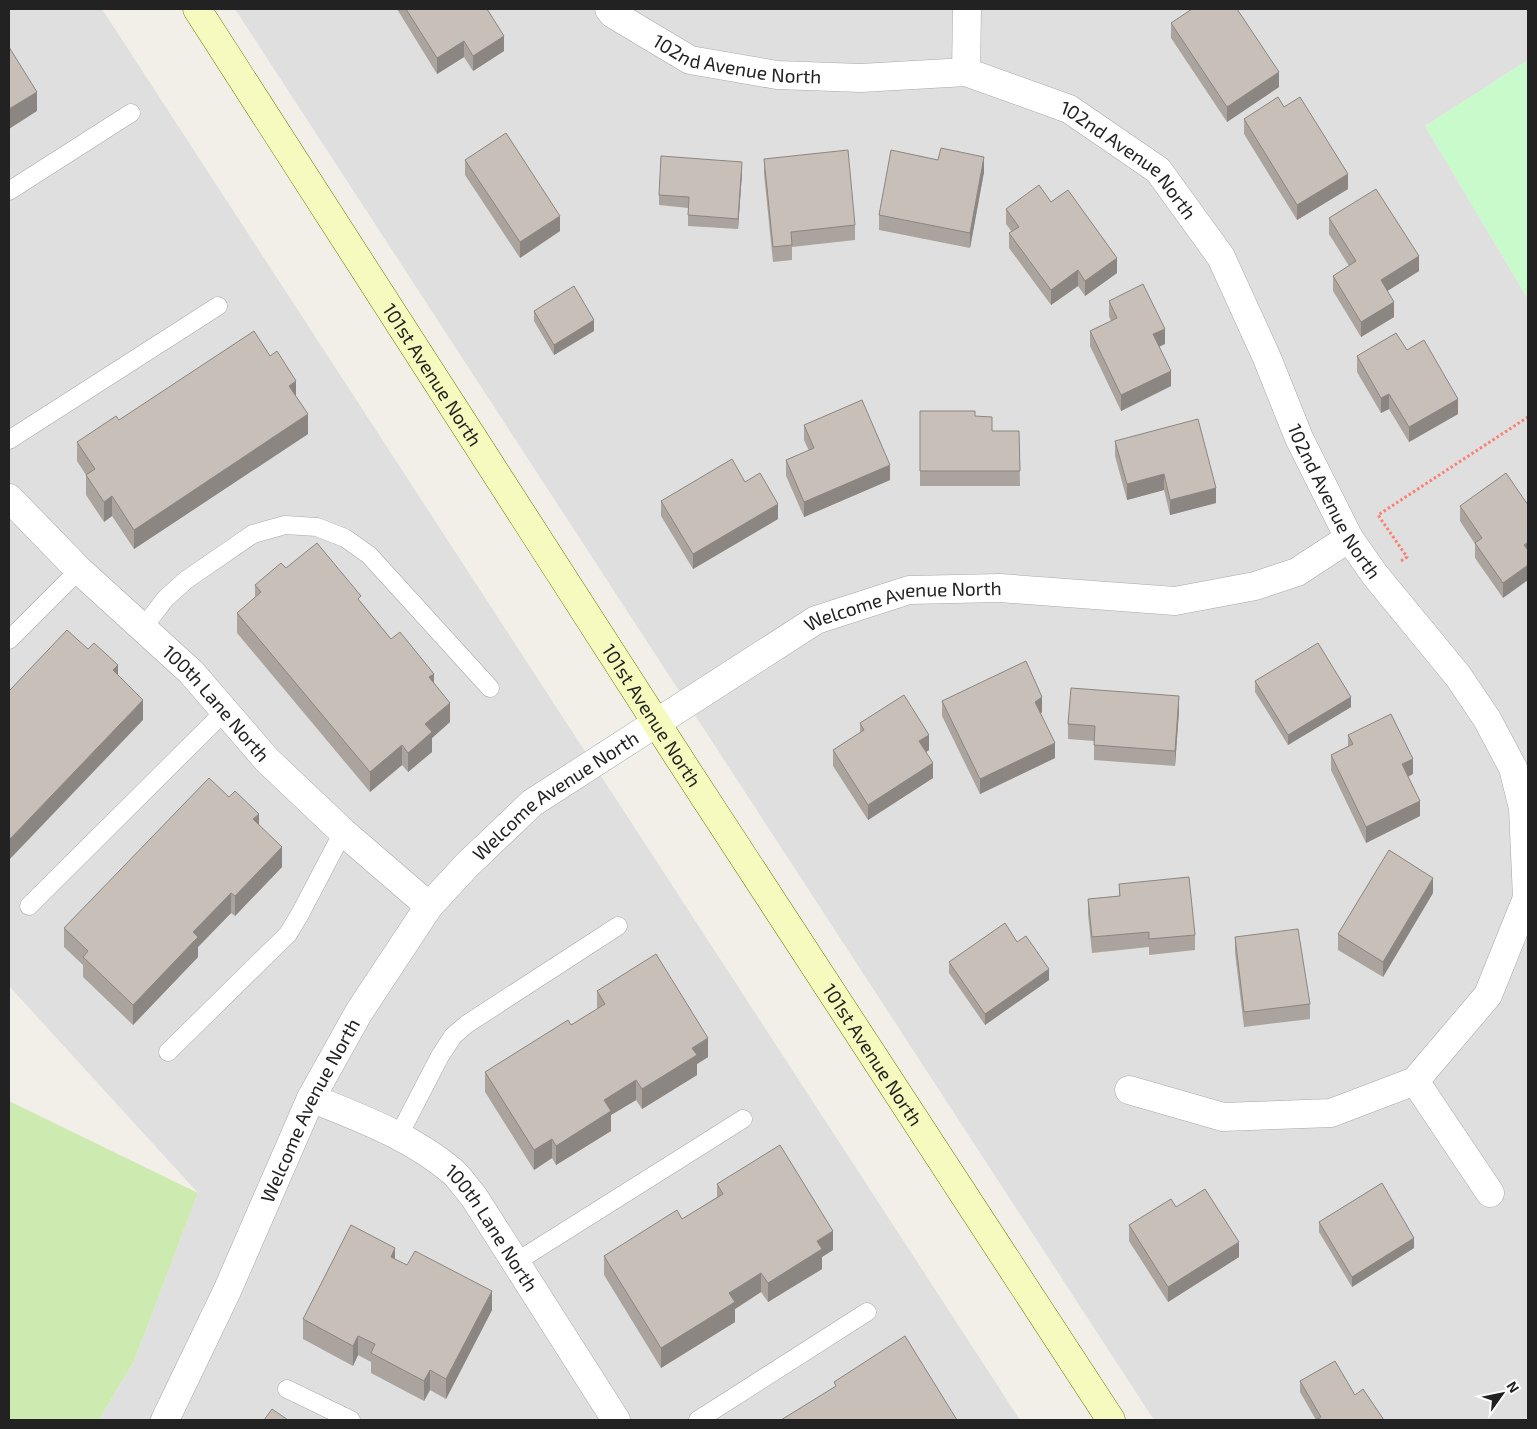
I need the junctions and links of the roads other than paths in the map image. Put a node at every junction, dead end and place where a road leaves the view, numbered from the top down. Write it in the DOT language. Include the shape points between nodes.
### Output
graph roads {
  1 [pos="197,9"];
  2 [pos="609,9"];
  3 [pos="967,9"];
  4 [pos="966,72"];
  5 [pos="131,113"];
  6 [pos="9,191"];
  7 [pos="218,306"];
  8 [pos="9,440"];
  9 [pos="9,498"];
  10 [pos="1349,538"];
  11 [pos="79,570"];
  12 [pos="143,628"];
  13 [pos="9,640"];
  14 [pos="490,688"];
  15 [pos="225,711"];
  16 [pos="657,722"];
  17 [pos="343,832"];
  18 [pos="1526,846"];
  19 [pos="28,906"];
  20 [pos="429,906"];
  21 [pos="618,926"];
  22 [pos="168,1052"];
  23 [pos="1415,1081"];
  24 [pos="1129,1090"];
  25 [pos="311,1098"];
  26 [pos="743,1119"];
  27 [pos="399,1135"];
  28 [pos="1490,1193"];
  29 [pos="516,1262"];
  30 [pos="867,1312"];
  31 [pos="287,1389"];
  32 [pos="165,1420"];
  33 [pos="351,1420"];
  34 [pos="616,1420"];
  35 [pos="698,1420"];
  36 [pos="1111,1420"];
  1 -- 16 [label="street, 101st Avenue North"];
  2 -- 4 [label="street, 102nd Avenue North" via="690,60 777,74 861,78"];
  3 -- 4 [label="street"];
  4 -- 10 [label="street, 102nd Avenue North" via="1069,108 1158,170 1221,257 1299,438"];
  5 -- 6 [label="lane"];
  7 -- 8 [label="lane"];
  9 -- 11 [label="street, 100th Lane North"];
  10 -- 16 [label="street, Welcome Avenue North" via="1297,572 1255,586 1175,600 1000,588 910,590 816,620"];
  10 -- 18 [label="street, 102nd Avenue North" via="1488,719 1514,768 1523,808"];
  11 -- 12 [label="street, 100th Lane North"];
  11 -- 13 [label="lane"];
  12 -- 14 [label="lane" via="165,599 186,580 253,534 284,525 317,527 345,538 369,555"];
  12 -- 15 [label="street, 100th Lane North" via="191,672"];
  15 -- 17 [label="street, 100th Lane North" via="267,760"];
  15 -- 19 [label="lane"];
  16 -- 20 [label="street, Welcome Avenue North" via="532,803"];
  16 -- 36 [label="street, 101st Avenue North"];
  17 -- 20 [label="street, 100th Lane North"];
  17 -- 22 [label="lane" via="288,934"];
  18 -- 23 [label="street, 102nd Avenue North" via="1527,898 1488,995"];
  20 -- 25 [label="street, Welcome Avenue North" via="358,1012"];
  21 -- 27 [label="lane" via="453,1036"];
  23 -- 24 [label="street, 102nd Avenue North" via="1331,1113 1223,1117"];
  23 -- 28 [label="street"];
  25 -- 27 [label="street, 100th Lane North"];
  25 -- 32 [label="street, Welcome Avenue North" via="227,1291"];
  26 -- 29 [label="lane"];
  27 -- 29 [label="street, 100th Lane North" via="453,1172 474,1197"];
  29 -- 34 [label="street, 100th Lane North"];
  30 -- 35 [label="lane"];
  31 -- 33 [label="lane"];
}
